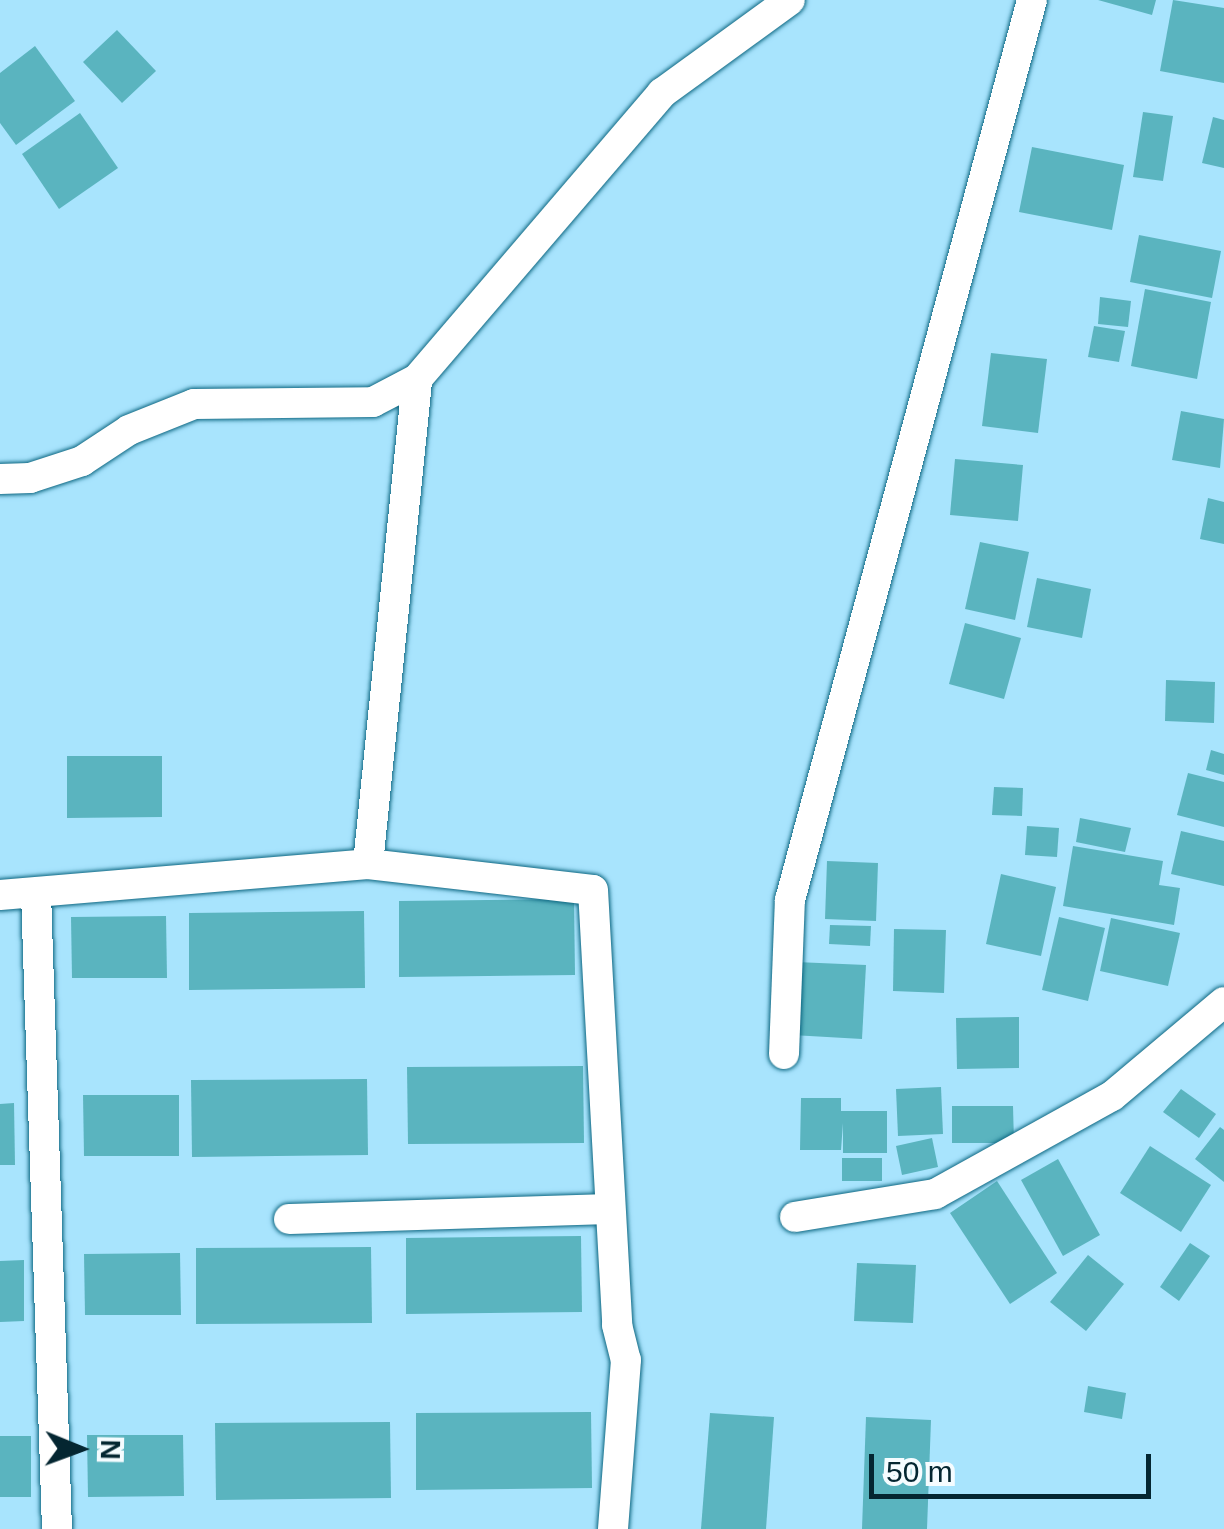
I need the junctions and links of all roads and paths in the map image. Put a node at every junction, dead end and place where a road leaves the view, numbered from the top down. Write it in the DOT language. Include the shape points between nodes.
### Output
graph roads {
  1 [pos="790,0"];
  2 [pos="1032,0"];
  3 [pos="417,380"];
  4 [pos="0,479"];
  5 [pos="368,864"];
  6 [pos="36,893"];
  7 [pos="0,896"];
  8 [pos="1224,1002"];
  9 [pos="784,1054"];
  10 [pos="610,1209"];
  11 [pos="795,1217"];
  12 [pos="289,1219"];
  13 [pos="57,1529"];
  14 [pos="613,1529"];
  1 -- 3 [label="street" via="662,93"];
  2 -- 9 [label="street" via="790,900"];
  3 -- 4 [label="street" via="373,402 194,404 129,430 82,460 30,478"];
  3 -- 5 [label="street"];
  5 -- 6 [label="street"];
  5 -- 10 [label="street" via="593,890"];
  6 -- 7 [label="street"];
  6 -- 13 [label="street"];
  8 -- 11 [label="street" via="1112,1096 934,1194"];
  10 -- 12 [label="street"];
  10 -- 14 [label="street" via="617,1325 626,1360"];
}
